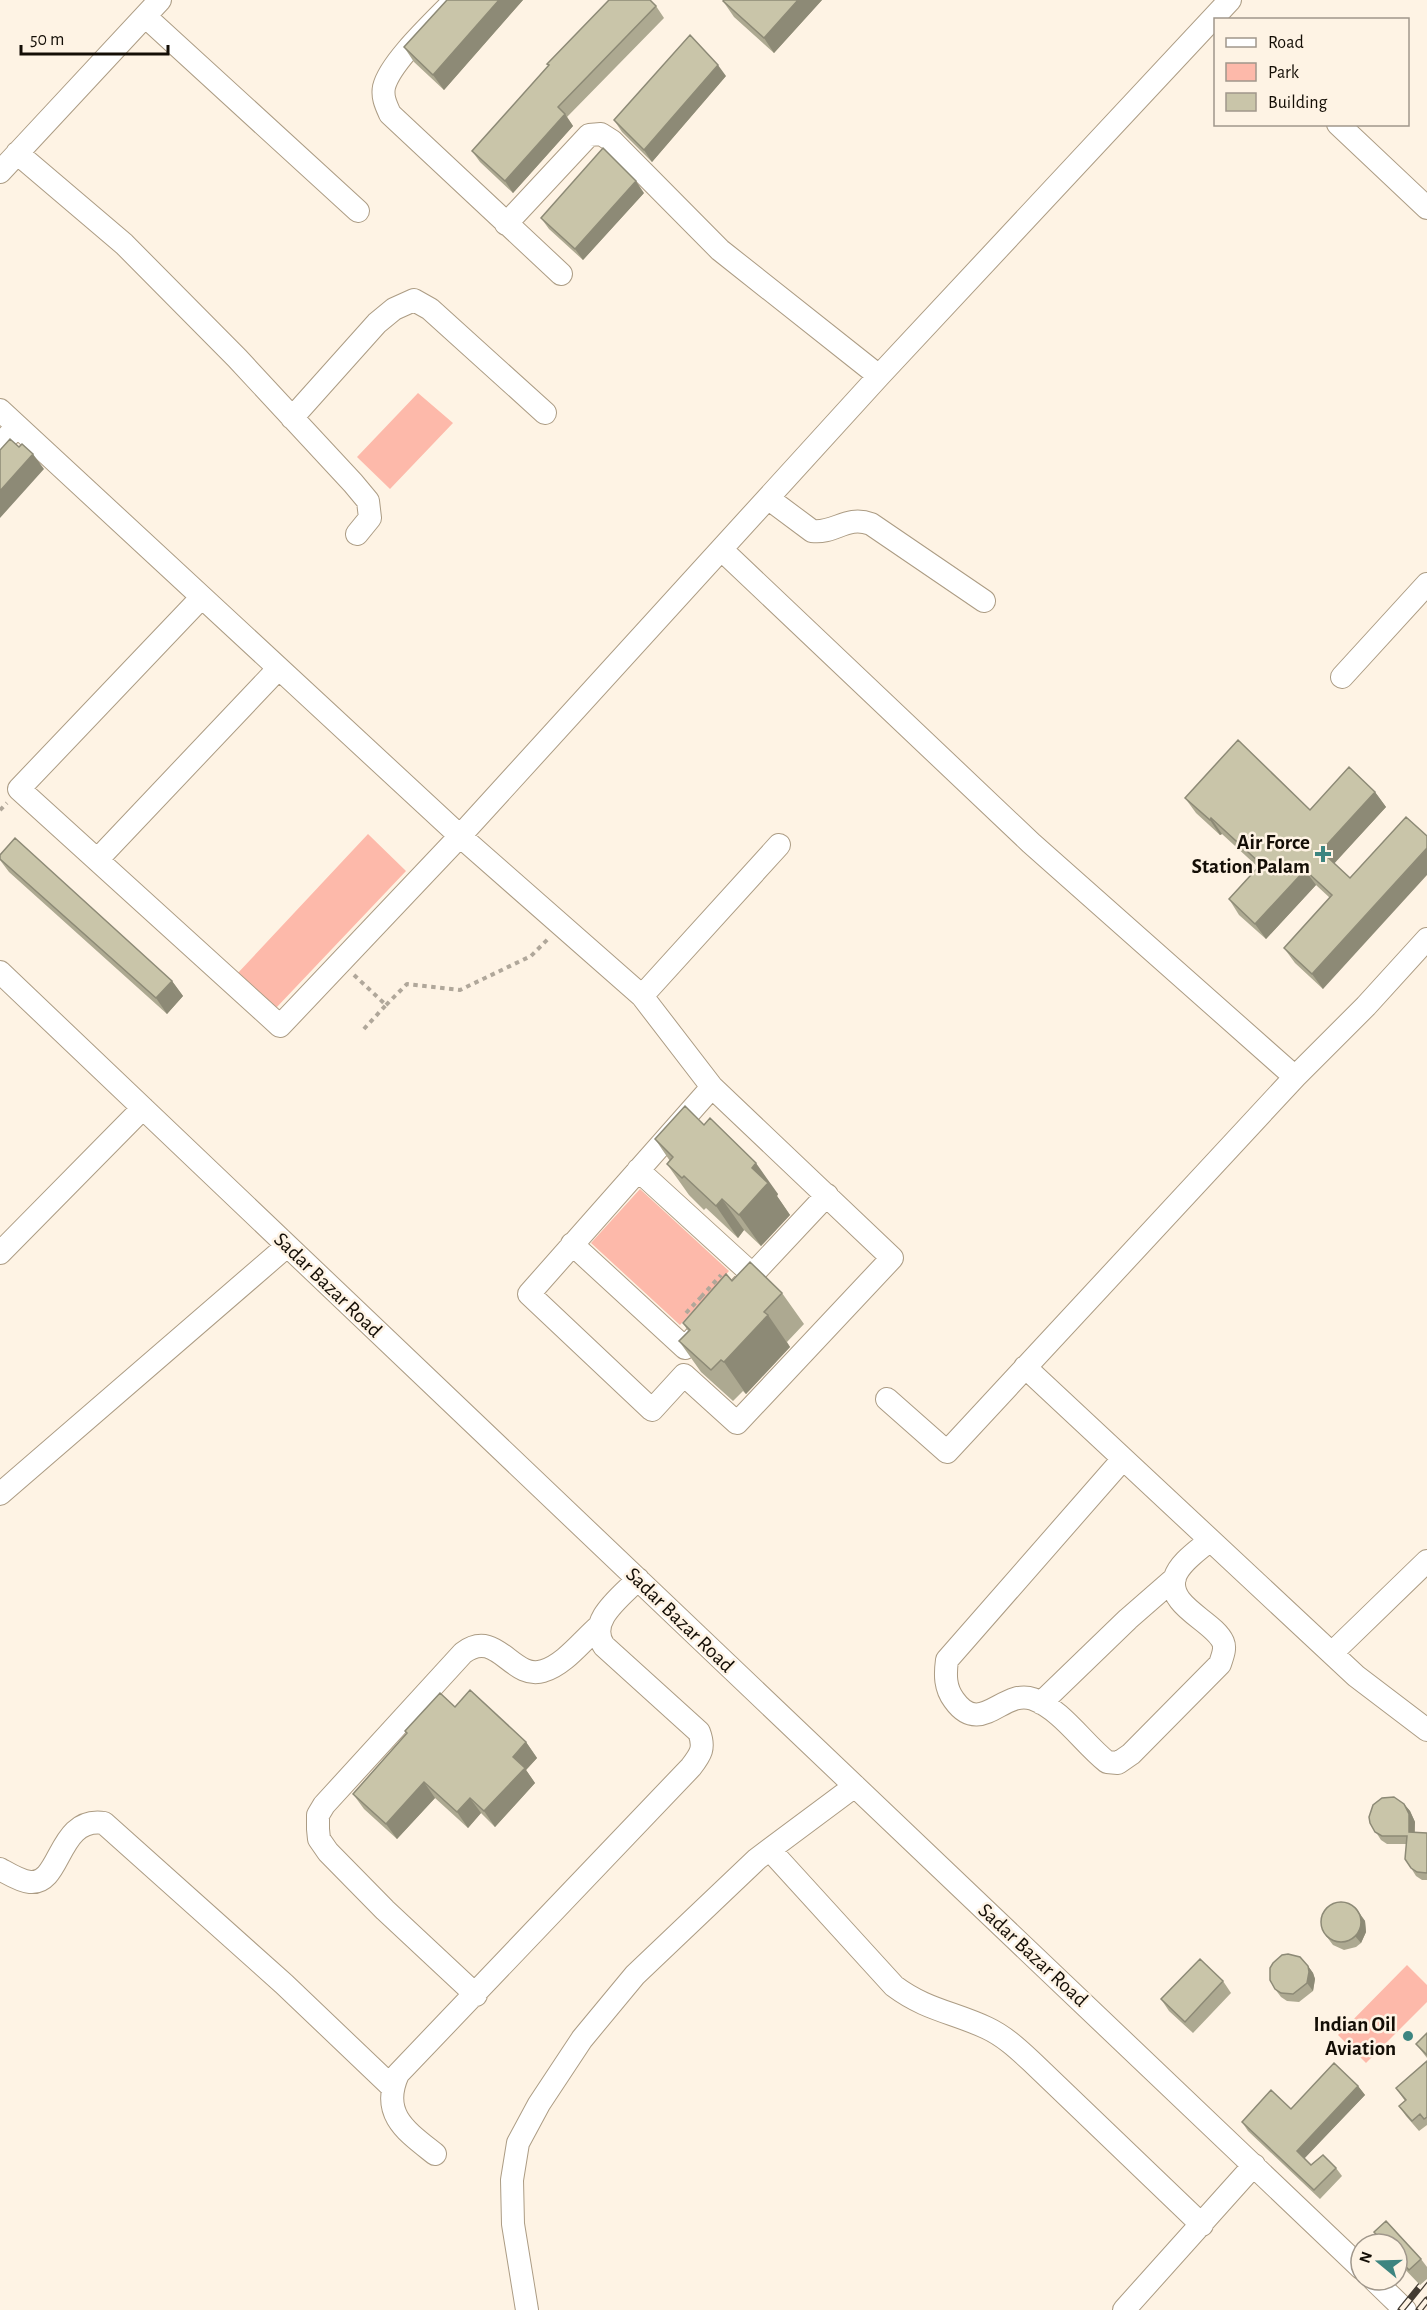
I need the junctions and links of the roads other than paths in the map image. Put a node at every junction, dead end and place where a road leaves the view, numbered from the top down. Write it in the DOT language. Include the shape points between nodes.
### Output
graph roads {
  1 [pos="160,0"];
  2 [pos="454,0"];
  3 [pos="1220,8"];
  4 [pos="146,17"];
  5 [pos="1340,126"];
  6 [pos="18,153"];
  7 [pos="0,171"];
  8 [pos="1427,208"];
  9 [pos="358,211"];
  10 [pos="506,224"];
  11 [pos="561,274"];
  12 [pos="879,376"];
  13 [pos="0,410"];
  14 [pos="545,413"];
  15 [pos="292,418"];
  16 [pos="17,426"];
  17 [pos="0,445"];
  18 [pos="769,499"];
  19 [pos="357,534"];
  20 [pos="722,550"];
  21 [pos="1427,584"];
  22 [pos="201,598"];
  23 [pos="984,601"];
  24 [pos="279,669"];
  25 [pos="1342,677"];
  26 [pos="460,836"];
  27 [pos="779,845"];
  28 [pos="97,860"];
  29 [pos="1427,939"];
  30 [pos="0,972"];
  31 [pos="642,996"];
  32 [pos="1295,1077"];
  33 [pos="712,1087"];
  34 [pos="143,1108"];
  35 [pos="639,1170"];
  36 [pos="827,1196"];
  37 [pos="572,1244"];
  38 [pos="287,1246"];
  39 [pos="0,1253"];
  40 [pos="752,1274"];
  41 [pos="685,1348"];
  42 [pos="1025,1367"];
  43 [pos="684,1375"];
  44 [pos="887,1399"];
  45 [pos="1123,1460"];
  46 [pos="0,1494"];
  47 [pos="1210,1540"];
  48 [pos="1427,1561"];
  49 [pos="1175,1578"];
  50 [pos="638,1580"];
  51 [pos="598,1627"];
  52 [pos="1332,1653"];
  53 [pos="1041,1703"];
  54 [pos="1427,1730"];
  55 [pos="855,1786"];
  56 [pos="770,1850"];
  57 [pos="0,1869"];
  58 [pos="476,1995"];
  59 [pos="393,2087"];
  60 [pos="435,2154"];
  61 [pos="1254,2165"];
  62 [pos="1202,2225"];
  63 [pos="1349,2256"];
  64 [pos="1386,2292"];
  65 [pos="527,2310"];
  66 [pos="1124,2310"];
  67 [pos="1405,2310"];
  1 -- 4 [label="street"];
  2 -- 10 [label="street" via="403,56 384,87 384,102 390,114"];
  3 -- 12 [label="street"];
  4 -- 6 [label="street"];
  4 -- 9 [label="street"];
  5 -- 8 [label="street"];
  6 -- 7 [label="street"];
  6 -- 15 [label="street" via="123,244"];
  10 -- 11 [label="street"];
  10 -- 12 [label="street" via="589,135 601,134 720,250"];
  12 -- 18 [label="street"];
  13 -- 16 [label="street"];
  14 -- 15 [label="street" via="430,309 414,300 377,323"];
  15 -- 19 [label="street" via="368,501 370,518"];
  16 -- 17 [label="street"];
  16 -- 22 [label="street"];
  18 -- 20 [label="street"];
  18 -- 23 [label="street" via="812,531 852,521 871,524"];
  20 -- 26 [label="street"];
  20 -- 32 [label="street" via="1031,843"];
  21 -- 25 [label="street"];
  22 -- 24 [label="street"];
  22 -- 28 [label="street" via="20,789"];
  24 -- 26 [label="street"];
  24 -- 28 [label="street"];
  26 -- 28 [label="street" via="280,1026"];
  26 -- 31 [label="street"];
  27 -- 31 [label="street"];
  29 -- 32 [label="street"];
  30 -- 34 [label="street, Sadar Bazar Road"];
  31 -- 33 [label="street"];
  32 -- 42 [label="street"];
  33 -- 35 [label="street"];
  33 -- 36 [label="street"];
  34 -- 38 [label="street, Sadar Bazar Road"];
  34 -- 39 [label="street"];
  35 -- 37 [label="street"];
  35 -- 40 [label="street"];
  36 -- 40 [label="street"];
  36 -- 43 [label="street" via="892,1258 737,1423"];
  37 -- 41 [label="street"];
  37 -- 43 [label="street" via="529,1294 652,1410"];
  38 -- 46 [label="street"];
  38 -- 50 [label="street, Sadar Bazar Road"];
  40 -- 41 [label="street" via="714,1305"];
  41 -- 43 [label="street"];
  42 -- 44 [label="street" via="947,1452"];
  42 -- 45 [label="street"];
  45 -- 47 [label="street"];
  45 -- 53 [label="street" via="947,1660 947,1688 968,1713 990,1712 1020,1697"];
  47 -- 49 [label="street"];
  47 -- 52 [label="street"];
  48 -- 52 [label="street"];
  49 -- 53 [label="street"];
  49 -- 53 [label="street" via="1176,1594 1223,1641 1224,1650 1220,1664 1131,1754 1118,1763 1107,1762"];
  50 -- 51 [label="street"];
  50 -- 55 [label="street, Sadar Bazar Road"];
  51 -- 58 [label="street" via="598,1638 604,1646 699,1732 703,1743 700,1755"];
  51 -- 58 [label="street" via="554,1667 541,1672 530,1672 492,1648 471,1647 318,1815 319,1839 328,1852"];
  52 -- 54 [label="street"];
  55 -- 56 [label="street"];
  55 -- 61 [label="street, Sadar Bazar Road"];
  56 -- 62 [label="street" via="894,1986 912,2000 1007,2040"];
  56 -- 65 [label="street" via="636,1976 582,2039 518,2143 512,2180 513,2224"];
  57 -- 59 [label="street" via="31,1882 41,1880 77,1829 93,1821 104,1822"];
  58 -- 59 [label="street" via="411,2058"];
  59 -- 60 [label="street" via="391,2103 396,2116 413,2137"];
  61 -- 62 [label="street"];
  61 -- 63 [label="street, Sadar Bazar Road"];
  62 -- 66 [label="street"];
  64 -- 67 [label="street"];
}
